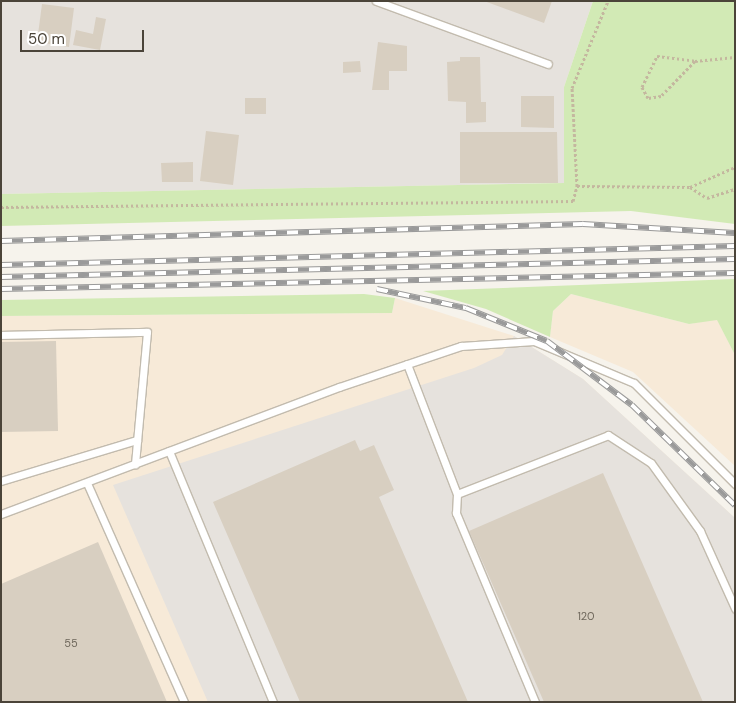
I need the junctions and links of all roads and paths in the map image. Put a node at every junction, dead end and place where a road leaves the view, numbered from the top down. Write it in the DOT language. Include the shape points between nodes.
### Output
graph roads {
  1 [pos="376,1"];
  2 [pos="608,1"];
  3 [pos="735,57"];
  4 [pos="695,62"];
  5 [pos="548,64"];
  6 [pos="735,167"];
  7 [pos="577,186"];
  8 [pos="690,187"];
  9 [pos="735,189"];
  10 [pos="1,207"];
  11 [pos="1,335"];
  12 [pos="407,364"];
  13 [pos="137,440"];
  14 [pos="169,452"];
  15 [pos="135,464"];
  16 [pos="1,480"];
  17 [pos="87,483"];
  18 [pos="735,484"];
  19 [pos="457,494"];
  20 [pos="1,514"];
  21 [pos="735,608"];
  22 [pos="184,702"];
  23 [pos="273,702"];
  24 [pos="535,702"];
  1 -- 5 [label="lane"];
  2 -- 7 [label="path" via="572,88"];
  3 -- 4 [label="path"];
  4 -- 4 [label="path" via="657,56 642,87 648,98 661,96"];
  6 -- 8 [label="path"];
  7 -- 8 [label="path"];
  7 -- 10 [label="path" via="573,201"];
  8 -- 9 [label="path" via="707,198"];
  11 -- 13 [label="lane" via="147,332"];
  12 -- 14 [label="lane"];
  12 -- 18 [label="lane" via="461,346 534,340 634,383"];
  12 -- 19 [label="lane"];
  13 -- 15 [label="lane"];
  13 -- 16 [label="lane"];
  14 -- 15 [label="lane"];
  14 -- 23 [label="lane"];
  15 -- 17 [label="lane"];
  17 -- 20 [label="lane"];
  17 -- 22 [label="lane"];
  19 -- 21 [label="lane" via="608,436 651,463 700,531"];
  19 -- 24 [label="lane" via="456,513"];
}
